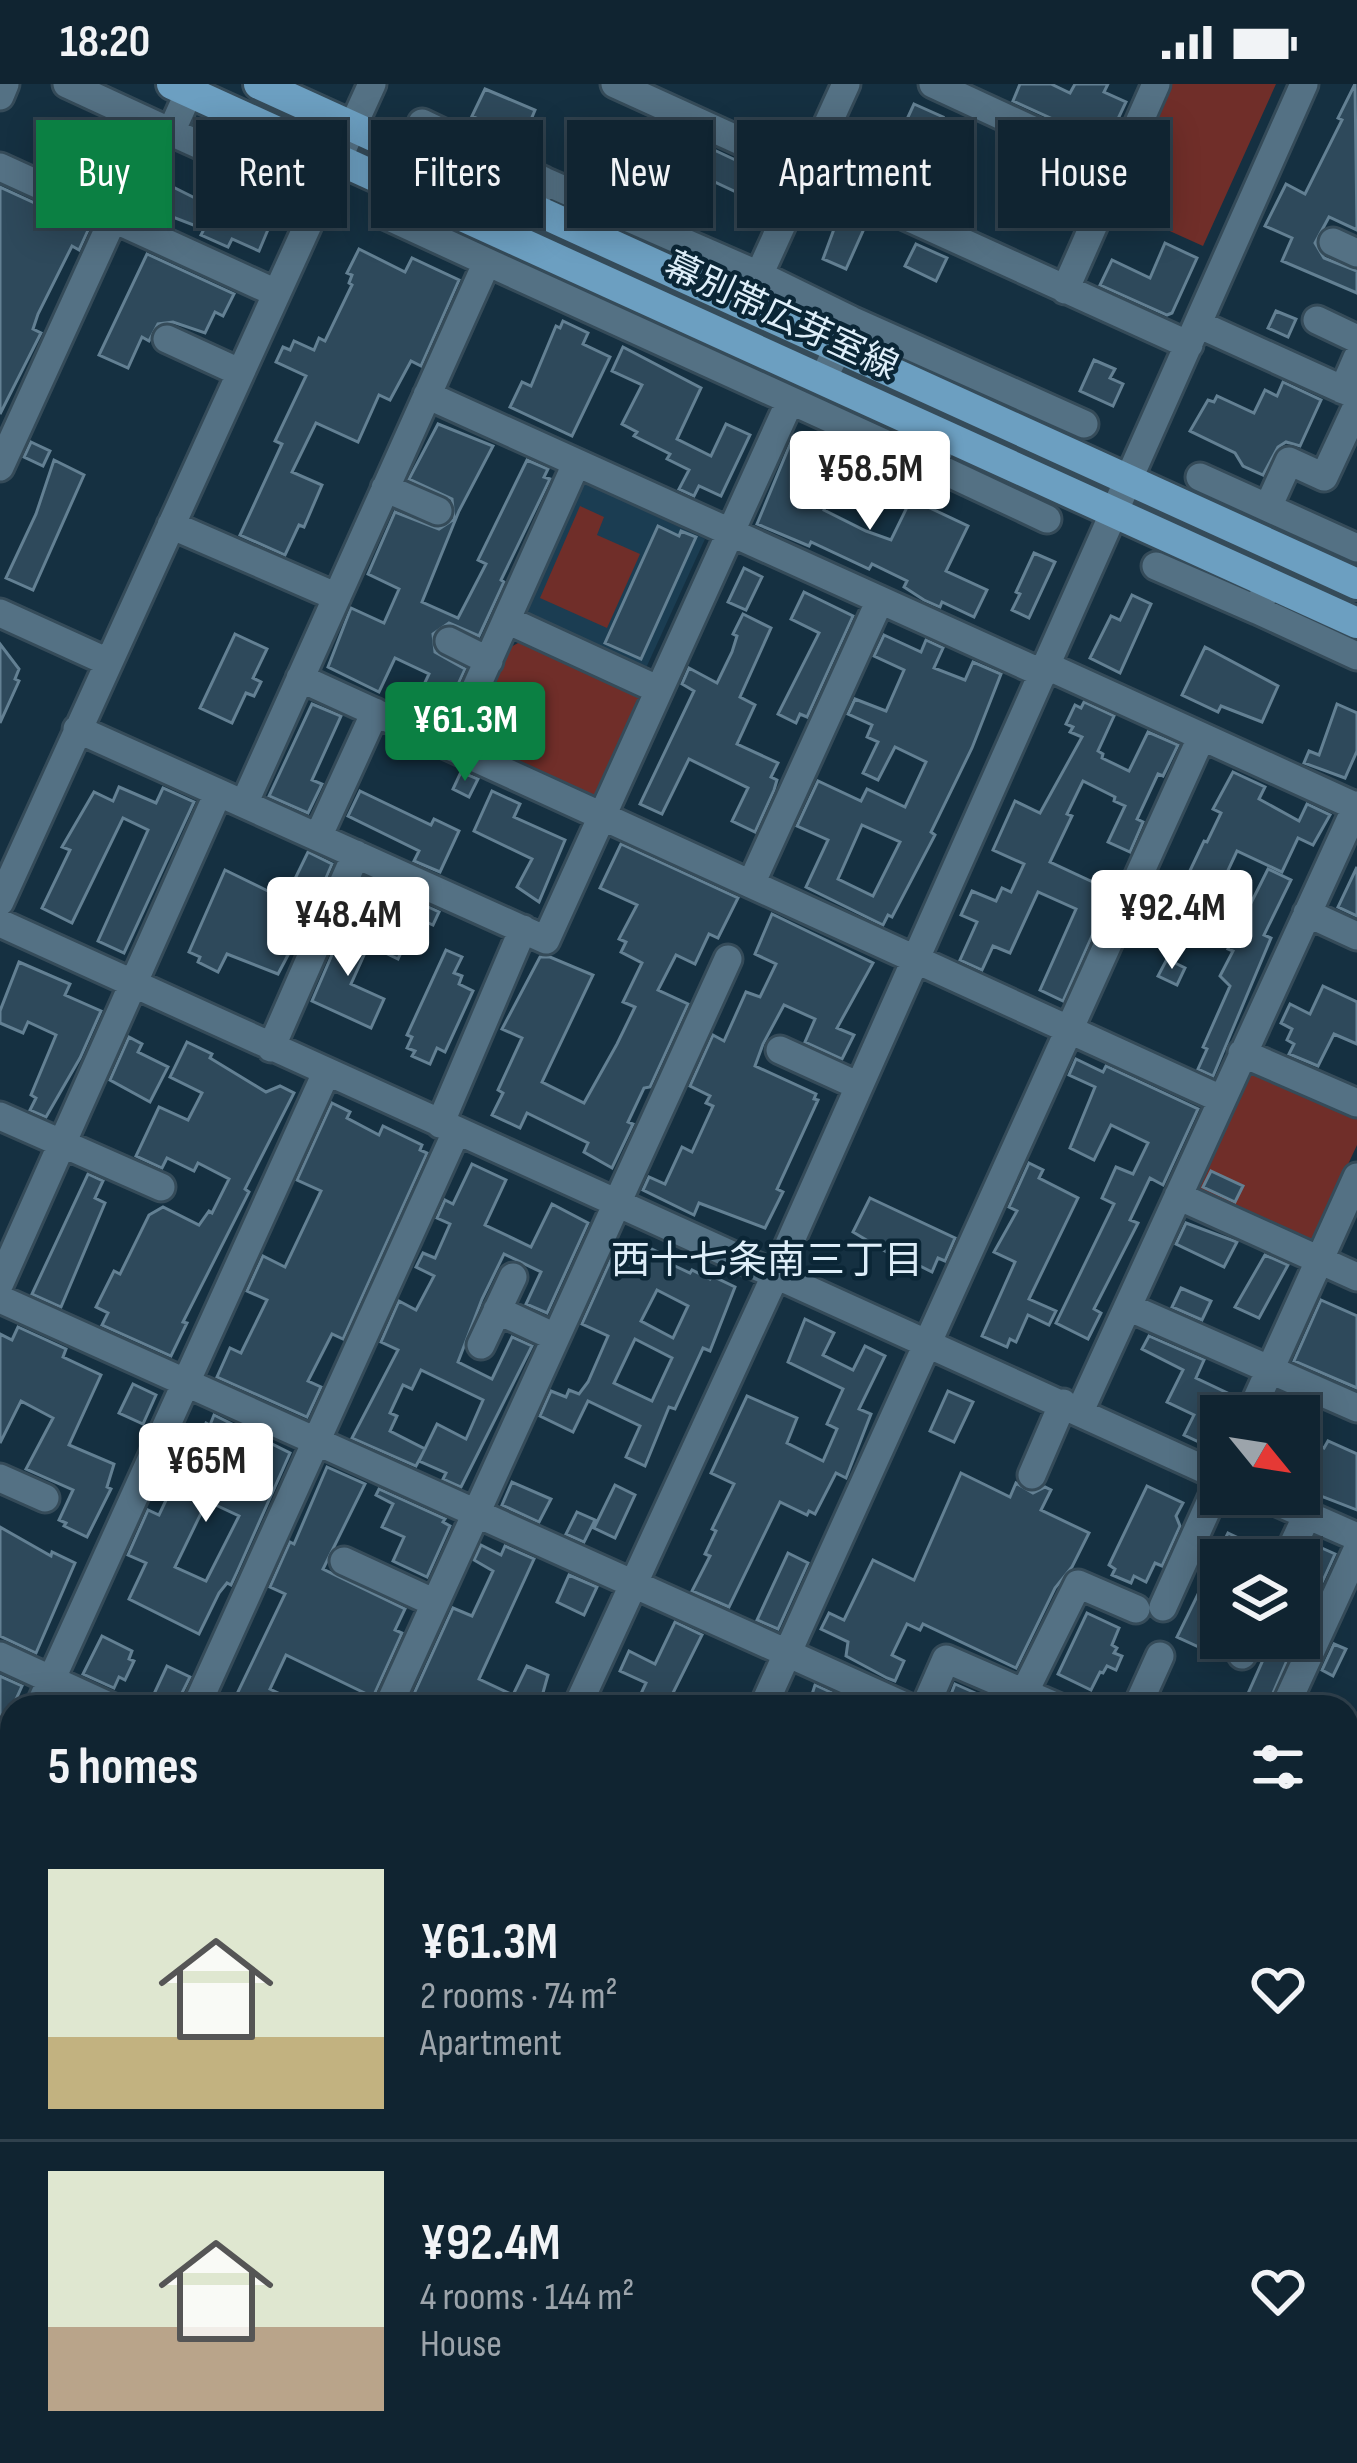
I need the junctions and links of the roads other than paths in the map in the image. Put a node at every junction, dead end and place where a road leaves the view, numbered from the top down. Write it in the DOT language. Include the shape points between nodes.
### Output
graph roads {
  1 [pos="5,84"];
  2 [pos="67,84"];
  3 [pos="259,84"];
  4 [pos="372,84"];
  5 [pos="615,84"];
  6 [pos="846,84"];
  7 [pos="933,84"];
  8 [pos="1156,84"];
  9 [pos="1304,84"];
  10 [pos="181,88"];
  11 [pos="0,96"];
  12 [pos="996,97"];
  13 [pos="145,120"];
  14 [pos="250,120"];
  15 [pos="829,120"];
  16 [pos="1035,120"];
  17 [pos="1139,120"];
  18 [pos="353,125"];
  19 [pos="172,128"];
  20 [pos="371,132"];
  21 [pos="347,137"];
  22 [pos="737,140"];
  23 [pos="347,165"];
  24 [pos="0,167"];
  25 [pos="36,184"];
  26 [pos="543,196"];
  27 [pos="543,198"];
  28 [pos="109,228"];
  29 [pos="133,228"];
  30 [pos="304,228"];
  31 [pos="414,228"];
  32 [pos="780,228"];
  33 [pos="930,228"];
  34 [pos="1092,228"];
  35 [pos="606,243"];
  36 [pos="487,262"];
  37 [pos="593,275"];
  38 [pos="759,275"];
  39 [pos="1066,290"];
  40 [pos="274,292"];
  41 [pos="580,305"];
  42 [pos="1317,320"];
  43 [pos="844,334"];
  44 [pos="1194,335"];
  45 [pos="167,339"];
  46 [pos="1357,339"];
  47 [pos="1357,358"];
  48 [pos="239,372"];
  49 [pos="823,379"];
  50 [pos="427,395"];
  51 [pos="1352,397"];
  52 [pos="790,401"];
  53 [pos="1084,424"];
  54 [pos="946,436"];
  55 [pos="576,464"];
  56 [pos="932,465"];
  57 [pos="0,467"];
  58 [pos="1200,476"];
  59 [pos="1127,482"];
  60 [pos="385,488"];
  61 [pos="1268,507"];
  62 [pos="438,512"];
  63 [pos="1113,512"];
  64 [pos="1046,519"];
  65 [pos="171,525"];
  66 [pos="728,533"];
  67 [pos="1357,548"];
  68 [pos="1156,566"];
  69 [pos="1357,584"];
  70 [pos="1263,597"];
  71 [pos="337,598"];
  72 [pos="880,600"];
  73 [pos="0,613"];
  74 [pos="507,620"];
  75 [pos="1357,623"];
  76 [pos="448,641"];
  77 [pos="1357,656"];
  78 [pos="489,661"];
  79 [pos="108,662"];
  80 [pos="1045,670"];
  81 [pos="300,678"];
  82 [pos="657,689"];
  83 [pos="375,712"];
  84 [pos="77,729"];
  85 [pos="1201,737"];
  86 [pos="450,746"];
  87 [pos="231,798"];
  88 [pos="1357,806"];
  89 [pos="601,815"];
  90 [pos="318,838"];
  91 [pos="356,854"];
  92 [pos="751,884"];
  93 [pos="2,894"];
  94 [pos="1307,913"];
  95 [pos="0,923"];
  96 [pos="523,929"];
  97 [pos="1357,936"];
  98 [pos="728,959"];
  99 [pos="916,959"];
  100 [pos="131,984"];
  101 [pos="1071,1030"];
  102 [pos="271,1048"];
  103 [pos="780,1050"];
  104 [pos="1242,1053"];
  105 [pos="326,1073"];
  106 [pos="860,1086"];
  107 [pos="1221,1099"];
  108 [pos="1357,1103"];
  109 [pos="0,1116"];
  110 [pos="448,1128"];
  111 [pos="62,1145"];
  112 [pos="1357,1177"];
  113 [pos="161,1187"];
  114 [pos="1178,1196"];
  115 [pos="614,1204"];
  116 [pos="1318,1261"];
  117 [pos="513,1276"];
  118 [pos="775,1276"];
  119 [pos="1357,1277"];
  120 [pos="0,1283"];
  121 [pos="0,1299"];
  122 [pos="1128,1307"];
  123 [pos="497,1310"];
  124 [pos="555,1337"];
  125 [pos="481,1345"];
  126 [pos="927,1345"];
  127 [pos="1270,1369"];
  128 [pos="185,1382"];
  129 [pos="1258,1395"];
  130 [pos="1072,1407"];
  131 [pos="1357,1408"];
  132 [pos="316,1441"];
  133 [pos="1200,1468"];
  134 [pos="1032,1475"];
  135 [pos="0,1478"];
  136 [pos="45,1498"];
  137 [pos="476,1513"];
  138 [pos="1201,1515"];
  139 [pos="1306,1515"];
  140 [pos="1357,1538"];
  141 [pos="1295,1539"];
  142 [pos="1357,1550"];
  143 [pos="344,1561"];
  144 [pos="634,1584"];
  145 [pos="435,1603"];
  146 [pos="1320,1614"];
  147 [pos="788,1654"];
  148 [pos="0,1656"];
  149 [pos="1160,1656"];
  150 [pos="1299,1659"];
  151 [pos="51,1680"];
  152 [pos="1024,1693"];
  153 [pos="44,1695"];
  154 [pos="84,1695"];
  155 [pos="201,1695"];
  156 [pos="393,1695"];
  157 [pos="583,1695"];
  158 [pos="769,1695"];
  159 [pos="880,1695"];
  160 [pos="930,1695"];
  161 [pos="1029,1695"];
  162 [pos="1142,1695"];
  163 [pos="1289,1695"];
  1 -- 11 [label="street"];
  2 -- 13 [label="street"];
  3 -- 18 [label="main road, 幕別帯広芽室線"];
  4 -- 18 [label="street"];
  5 -- 22 [label="street"];
  6 -- 15 [label="street"];
  7 -- 12 [label="street"];
  8 -- 17 [label="street"];
  9 -- 44 [label="street"];
  10 -- 14 [label="main road, 幕別帯広芽室線"];
  10 -- 19 [label="street"];
  12 -- 16 [label="street"];
  18 -- 20 [label="main road, 幕別帯広芽室線"];
  18 -- 21 [label="street"];
  23 -- 37 [label="main road, 幕別帯広芽室線"];
  24 -- 25 [label="street"];
  26 -- 38 [label="street"];
  27 -- 35 [label="main road, 幕別帯広芽室線"];
  28 -- 57 [label="street"];
  29 -- 40 [label="street"];
  30 -- 40 [label="street"];
  31 -- 36 [label="street"];
  32 -- 38 [label="street"];
  33 -- 39 [label="street"];
  34 -- 39 [label="street"];
  35 -- 37 [label="street"];
  35 -- 43 [label="main road, 幕別帯広芽室線"];
  36 -- 41 [label="street"];
  36 -- 50 [label="street"];
  37 -- 41 [label="street"];
  37 -- 49 [label="main road, 幕別帯広芽室線"];
  38 -- 43 [label="street"];
  39 -- 44 [label="street"];
  40 -- 48 [label="street"];
  41 -- 52 [label="street"];
  42 -- 46 [label="street"];
  43 -- 49 [label="street"];
  43 -- 53 [label="street"];
  43 -- 59 [label="main road, 幕別帯広芽室線"];
  44 -- 51 [label="street"];
  44 -- 59 [label="street"];
  45 -- 48 [label="street"];
  47 -- 51 [label="street"];
  48 -- 65 [label="street"];
  49 -- 54 [label="main road, 幕別帯広芽室線"];
  50 -- 55 [label="street"];
  50 -- 60 [label="street"];
  51 -- 61 [label="street" via="1324,477 1289,461"];
  52 -- 56 [label="street"];
  52 -- 66 [label="street"];
  54 -- 56 [label="street"];
  54 -- 63 [label="main road, 幕別帯広芽室線"];
  55 -- 66 [label="street"];
  55 -- 74 [label="street"];
  56 -- 64 [label="street"];
  58 -- 61 [label="street"];
  59 -- 63 [label="street"];
  59 -- 69 [label="main road, 幕別帯広芽室線"];
  60 -- 62 [label="street"];
  60 -- 71 [label="street"];
  61 -- 67 [label="street"];
  63 -- 70 [label="main road, 幕別帯広芽室線"];
  63 -- 80 [label="street"];
  65 -- 71 [label="street"];
  65 -- 79 [label="street"];
  66 -- 72 [label="street"];
  66 -- 82 [label="street"];
  68 -- 70 [label="street"];
  70 -- 75 [label="main road, 幕別帯広芽室線"];
  70 -- 77 [label="street"];
  71 -- 81 [label="street"];
  72 -- 80 [label="street"];
  72 -- 92 [label="street"];
  73 -- 79 [label="street"];
  74 -- 78 [label="street"];
  74 -- 82 [label="street"];
  76 -- 78 [label="street"];
  78 -- 86 [label="street"];
  79 -- 84 [label="street"];
  80 -- 85 [label="street"];
  80 -- 99 [label="street"];
  81 -- 83 [label="street"];
  81 -- 87 [label="street"];
  82 -- 89 [label="street"];
  83 -- 86 [label="street"];
  83 -- 90 [label="street"];
  84 -- 87 [label="street"];
  84 -- 93 [label="street"];
  85 -- 88 [label="street"];
  85 -- 101 [label="street"];
  86 -- 89 [label="street"];
  87 -- 90 [label="street"];
  87 -- 100 [label="street"];
  88 -- 94 [label="street"];
  89 -- 92 [label="street"];
  89 -- 96 [label="street" via="546,940"];
  90 -- 91 [label="street"];
  91 -- 96 [label="street"];
  91 -- 102 [label="street"];
  92 -- 99 [label="street"];
  94 -- 97 [label="street"];
  94 -- 104 [label="street"];
  95 -- 100 [label="street"];
  96 -- 110 [label="street"];
  98 -- 115 [label="street"];
  99 -- 101 [label="street"];
  99 -- 106 [label="street"];
  100 -- 102 [label="street"];
  100 -- 111 [label="street"];
  101 -- 107 [label="street"];
  101 -- 126 [label="street"];
  102 -- 105 [label="street"];
  103 -- 106 [label="street"];
  104 -- 107 [label="street"];
  104 -- 108 [label="street"];
  105 -- 110 [label="street"];
  105 -- 128 [label="street"];
  106 -- 118 [label="street"];
  107 -- 114 [label="street"];
  109 -- 111 [label="street"];
  110 -- 115 [label="street"];
  110 -- 132 [label="street"];
  111 -- 113 [label="street"];
  111 -- 120 [label="street"];
  112 -- 116 [label="street"];
  114 -- 116 [label="street"];
  114 -- 122 [label="street"];
  115 -- 118 [label="street"];
  115 -- 124 [label="street"];
  116 -- 119 [label="street"];
  116 -- 127 [label="street"];
  117 -- 123 [label="street"];
  118 -- 126 [label="street"];
  118 -- 144 [label="street"];
  121 -- 128 [label="street"];
  122 -- 127 [label="street"];
  122 -- 130 [label="street"];
  123 -- 124 [label="street"];
  123 -- 125 [label="street"];
  124 -- 137 [label="street"];
  126 -- 130 [label="street"];
  126 -- 147 [label="street"];
  127 -- 129 [label="street"];
  127 -- 131 [label="street"];
  128 -- 132 [label="street"];
  128 -- 151 [label="street"];
  130 -- 133 [label="street"];
  130 -- 134 [label="street"];
  132 -- 137 [label="street"];
  132 -- 155 [label="street"];
  135 -- 136 [label="street"];
  137 -- 144 [label="street"];
  137 -- 145 [label="street"];
  138 -- 152 [label="street" via="1150,1608 1078,1584"];
  139 -- 140 [label="street"];
  139 -- 141 [label="street"];
  142 -- 146 [label="street"];
  143 -- 145 [label="street"];
  144 -- 147 [label="street"];
  144 -- 157 [label="street"];
  145 -- 156 [label="street"];
  147 -- 158 [label="street"];
  147 -- 159 [label="street"];
  148 -- 151 [label="street"];
  149 -- 162 [label="street"];
  150 -- 163 [label="street"];
  151 -- 153 [label="street"];
  151 -- 154 [label="street"];
  152 -- 160 [label="street" via="946,1659"];
  152 -- 161 [label="street"];
}
